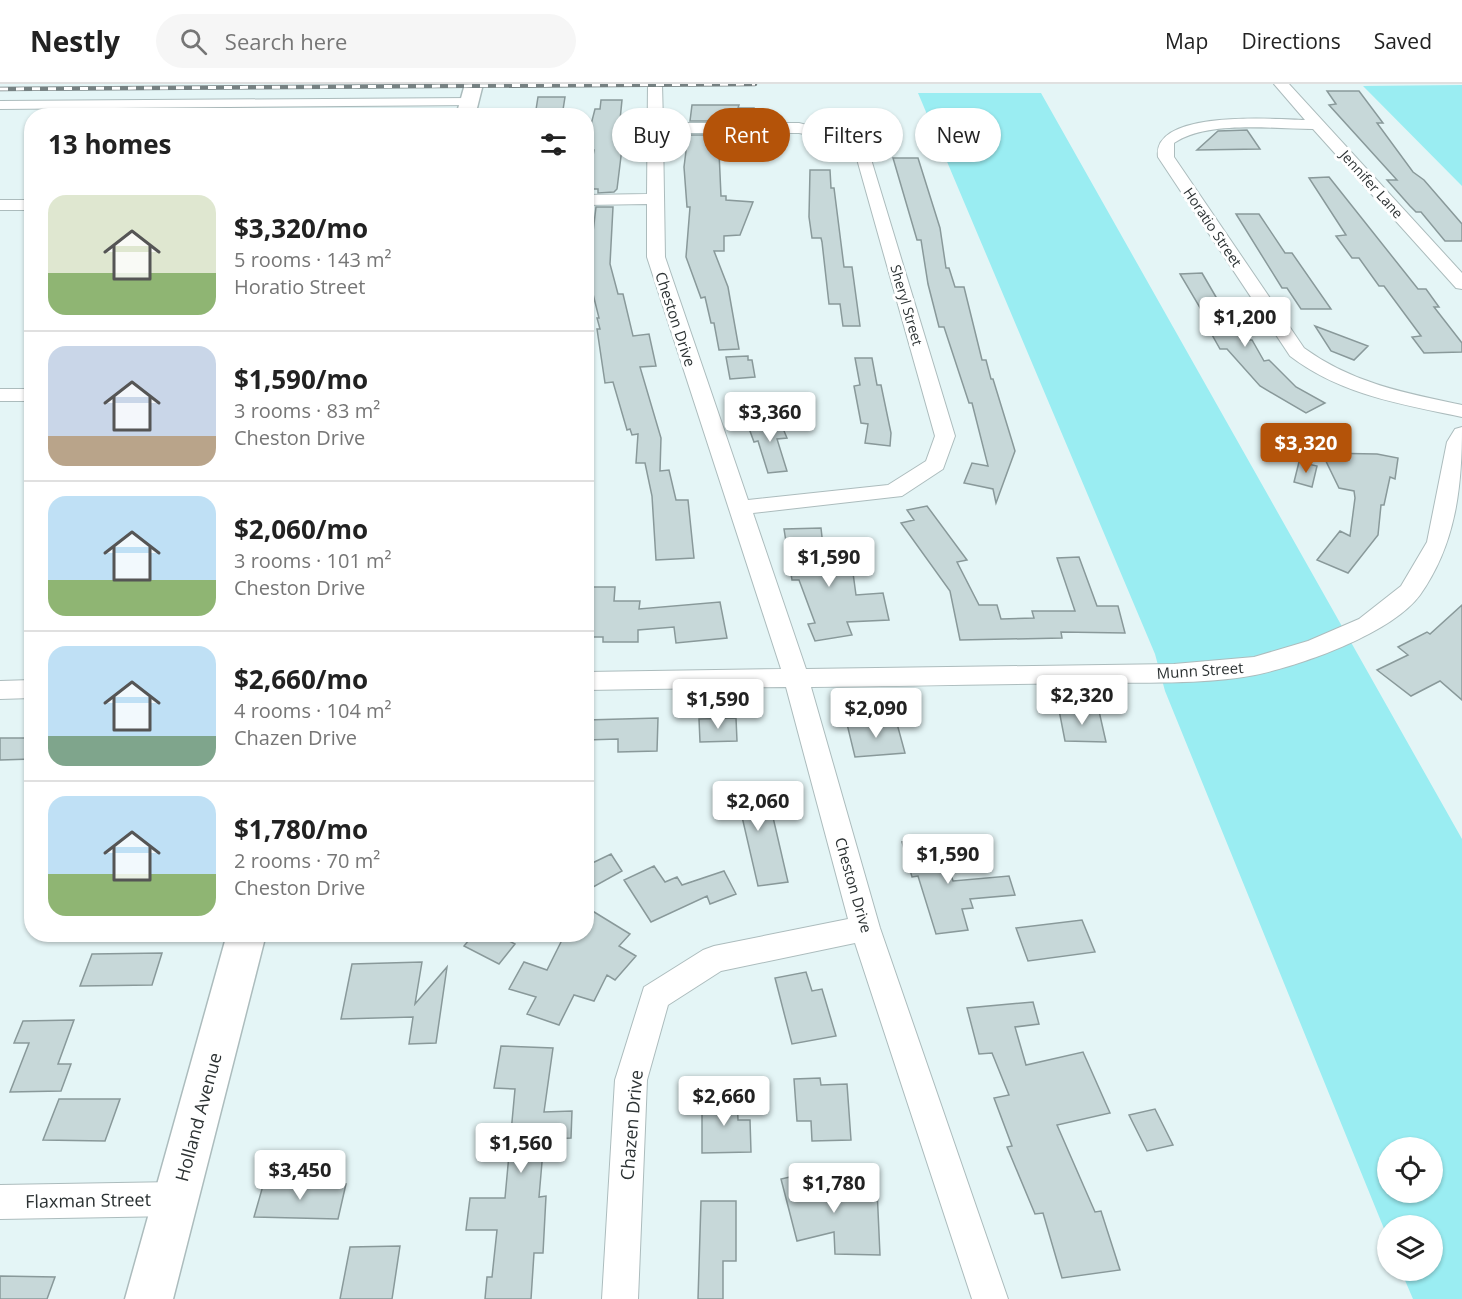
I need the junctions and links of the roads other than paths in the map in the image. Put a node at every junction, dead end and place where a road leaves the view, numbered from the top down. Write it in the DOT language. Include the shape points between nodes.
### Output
graph roads {
  1 [pos="655,84"];
  2 [pos="1281,84"];
  3 [pos="469,101"];
  4 [pos="0,105"];
  5 [pos="656,108"];
  6 [pos="1318,124"];
  7 [pos="691,128"];
  8 [pos="655,162"];
  9 [pos="654,199"];
  10 [pos="594,200"];
  11 [pos="0,205"];
  12 [pos="24,205"];
  13 [pos="1462,284"];
  14 [pos="0,395"];
  15 [pos="24,395"];
  16 [pos="1462,411"];
  17 [pos="1462,433"];
  18 [pos="738,508"];
  19 [pos="796,677"];
  20 [pos="594,681"];
  21 [pos="24,689"];
  22 [pos="0,690"];
  23 [pos="865,928"];
  24 [pos="245,942"];
  25 [pos="176,1199"];
  26 [pos="0,1202"];
  27 [pos="149,1299"];
  28 [pos="620,1299"];
  29 [pos="990,1299"];
  1 -- 5 [label="street, Cheston Drive"];
  2 -- 6 [label="street, Jennifer Lane"];
  3 -- 4 [label="street"];
  6 -- 13 [label="street, Jennifer Lane"];
  6 -- 16 [label="street, Horatio Street" via="1200,126 1174,135 1166,141 1164,150 1297,352 1314,367 1340,381"];
  7 -- 18 [label="street, Sheryl Street" via="798,128 833,136 862,149 945,436 935,464 894,491"];
  8 -- 9 [label="street, Cheston Drive"];
  9 -- 10 [label="street"];
  9 -- 18 [label="street, Cheston Drive" via="656,257"];
  11 -- 12 [label="street"];
  14 -- 15 [label="street"];
  17 -- 19 [label="street, Munn Street" via="1438,542 1410,591 1368,625 1317,646 1254,666 1174,673"];
  18 -- 19 [label="street, Cheston Drive"];
  19 -- 20 [label="street, Munn Street"];
  19 -- 23 [label="street, Cheston Drive"];
  21 -- 22 [label="street"];
  23 -- 28 [label="street, Chazen Drive" via="714,959 655,997 631,1080"];
  23 -- 29 [label="street, Cheston Drive"];
  24 -- 25 [label="main road, Holland Avenue"];
  25 -- 26 [label="street, Flaxman Street"];
  25 -- 27 [label="main road, Holland Avenue"];
}
